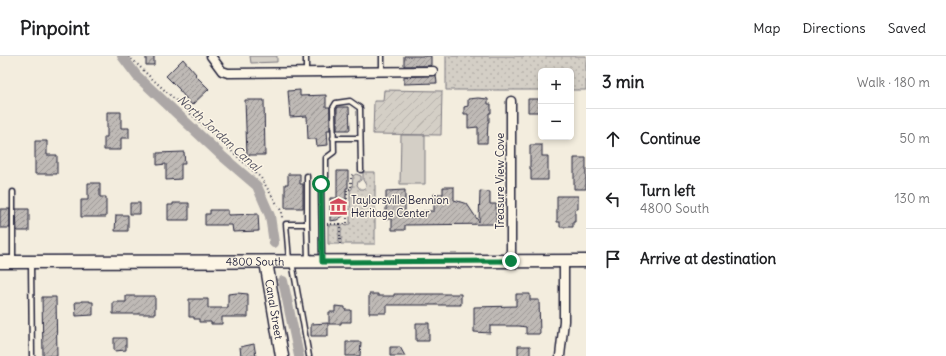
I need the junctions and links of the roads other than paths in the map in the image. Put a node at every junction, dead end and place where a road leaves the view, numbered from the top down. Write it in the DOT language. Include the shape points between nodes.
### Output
graph roads {
  1 [pos="210,56"];
  2 [pos="306,56"];
  3 [pos="382,56"];
  4 [pos="433,70"];
  5 [pos="306,72"];
  6 [pos="382,72"];
  7 [pos="511,101"];
  8 [pos="333,138"];
  9 [pos="360,138"];
  10 [pos="360,172"];
  11 [pos="307,176"];
  12 [pos="13,192"];
  13 [pos="307,224"];
  14 [pos="511,261"];
  15 [pos="564,261"];
  16 [pos="586,261"];
  17 [pos="0,262"];
  18 [pos="14,262"];
  19 [pos="31,262"];
  20 [pos="266,262"];
  21 [pos="291,262"];
  22 [pos="308,262"];
  23 [pos="322,262"];
  24 [pos="32,356"];
  25 [pos="282,356"];
  26 [pos="309,356"];
  27 [pos="560,356"];
  1 -- 5 [label="street" via="222,71 228,73"];
  2 -- 5 [label="lane"];
  3 -- 6 [label="lane"];
  4 -- 6 [label="street"];
  5 -- 6 [label="street"];
  7 -- 14 [label="street, Treasure View Cove"];
  8 -- 9 [label="lane"];
  8 -- 9 [label="lane" via="333,108 336,103 350,101 360,108"];
  8 -- 23 [label="lane" via="334,152 326,158 326,177 321,184"];
  9 -- 10 [label="lane"];
  11 -- 13 [label="lane"];
  12 -- 18 [label="lane"];
  13 -- 21 [label="lane" via="286,224"];
  13 -- 22 [label="lane"];
  14 -- 15 [label="street, 4800 South"];
  14 -- 23 [label="street, 4800 South"];
  15 -- 16 [label="street, 4800 South"];
  15 -- 27 [label="street" via="564,321"];
  17 -- 18 [label="street, 4800 South"];
  18 -- 19 [label="street, 4800 South"];
  19 -- 20 [label="street, 4800 South"];
  19 -- 24 [label="lane"];
  20 -- 21 [label="street, 4800 South"];
  20 -- 25 [label="street, Canal Street"];
  21 -- 22 [label="street, 4800 South"];
  21 -- 26 [label="lane"];
  22 -- 23 [label="street, 4800 South"];
}
